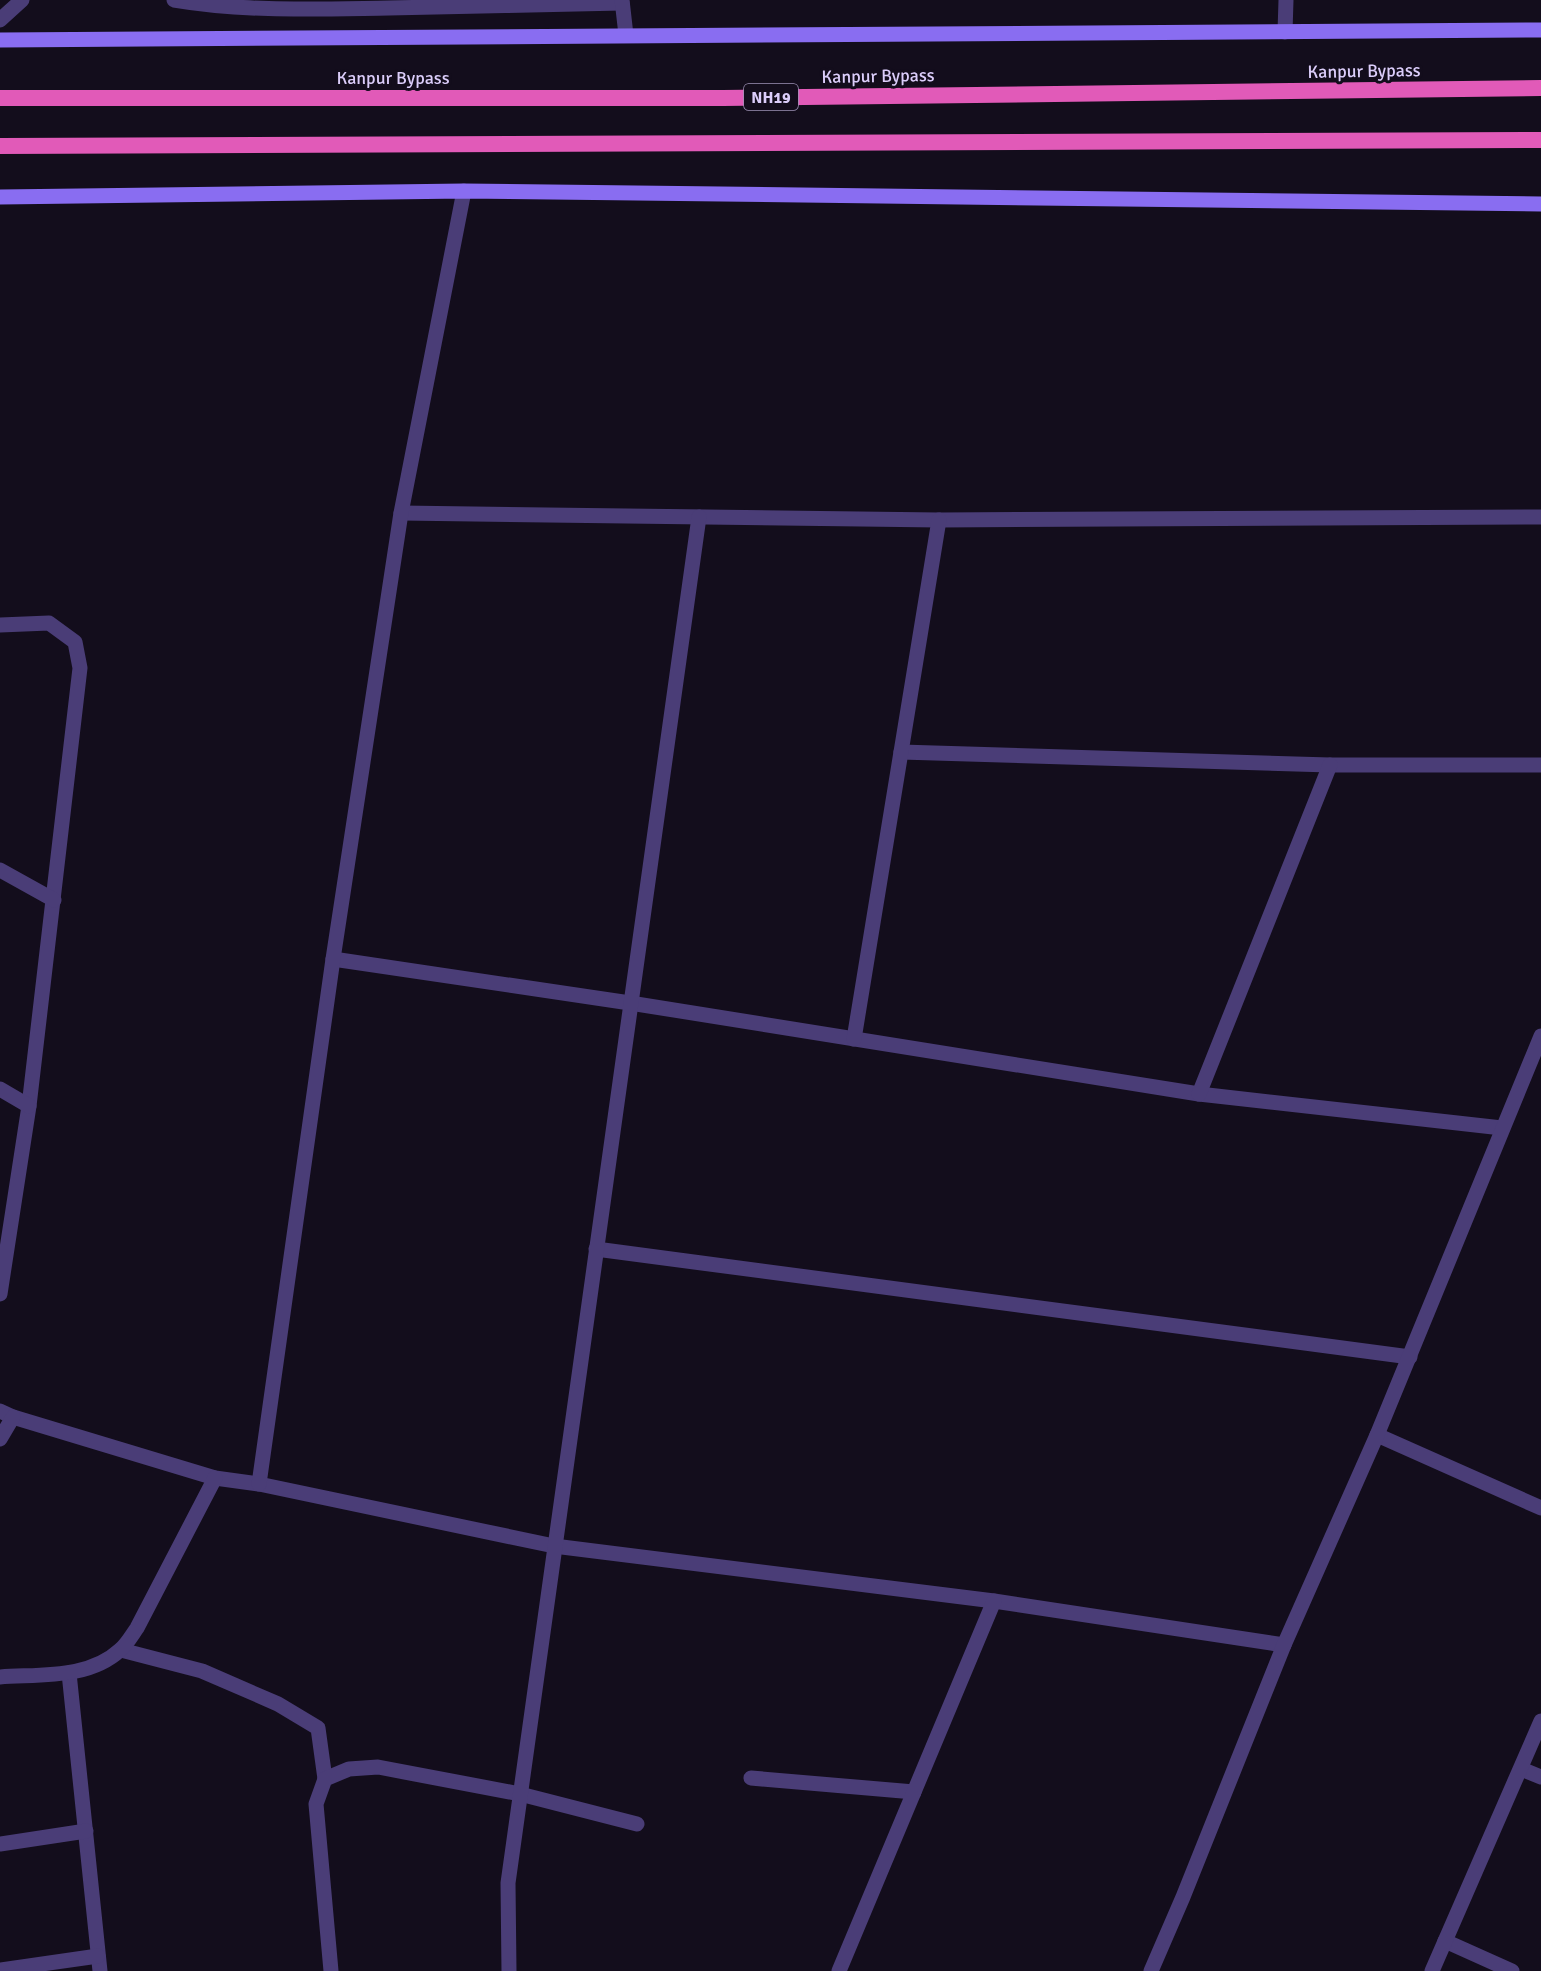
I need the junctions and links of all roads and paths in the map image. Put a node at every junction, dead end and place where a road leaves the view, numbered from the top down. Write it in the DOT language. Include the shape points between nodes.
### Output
graph roads {
  1 [pos="22,0"];
  2 [pos="174,0"];
  3 [pos="1286,0"];
  4 [pos="622,2"];
  5 [pos="322,4"];
  6 [pos="0,20"];
  7 [pos="1541,30"];
  8 [pos="1285,32"];
  9 [pos="626,35"];
  10 [pos="0,40"];
  11 [pos="1541,88"];
  12 [pos="0,98"];
  13 [pos="1541,140"];
  14 [pos="0,146"];
  15 [pos="464,191"];
  16 [pos="0,197"];
  17 [pos="1541,204"];
  18 [pos="401,513"];
  19 [pos="699,517"];
  20 [pos="1541,517"];
  21 [pos="939,520"];
  22 [pos="0,625"];
  23 [pos="901,752"];
  24 [pos="1330,765"];
  25 [pos="1541,765"];
  26 [pos="0,870"];
  27 [pos="54,900"];
  28 [pos="333,959"];
  29 [pos="630,1004"];
  30 [pos="1541,1036"];
  31 [pos="854,1039"];
  32 [pos="0,1089"];
  33 [pos="1199,1094"];
  34 [pos="29,1106"];
  35 [pos="1502,1128"];
  36 [pos="596,1249"];
  37 [pos="0,1294"];
  38 [pos="1410,1357"];
  39 [pos="7,1414"];
  40 [pos="1377,1435"];
  41 [pos="0,1439"];
  42 [pos="214,1478"];
  43 [pos="259,1484"];
  44 [pos="1541,1508"];
  45 [pos="554,1546"];
  46 [pos="994,1601"];
  47 [pos="1284,1645"];
  48 [pos="121,1650"];
  49 [pos="69,1673"];
  50 [pos="0,1677"];
  51 [pos="1541,1721"];
  52 [pos="1521,1769"];
  53 [pos="1541,1777"];
  54 [pos="751,1778"];
  55 [pos="325,1779"];
  56 [pos="914,1792"];
  57 [pos="520,1794"];
  58 [pos="637,1824"];
  59 [pos="86,1831"];
  60 [pos="0,1844"];
  61 [pos="1445,1941"];
  62 [pos="99,1963"];
  63 [pos="0,1970"];
  64 [pos="331,1971"];
  65 [pos="509,1971"];
  66 [pos="839,1971"];
  67 [pos="1151,1971"];
  68 [pos="1432,1971"];
  69 [pos="1512,1971"];
  1 -- 6 [label="street"];
  2 -- 5 [label="street" via="243,8"];
  3 -- 8 [label="street"];
  4 -- 5 [label="street"];
  4 -- 9 [label="street"];
  7 -- 8 [label="main road"];
  8 -- 9 [label="main road"];
  9 -- 10 [label="main road"];
  11 -- 12 [label="highway, Kanpur Bypass / NH19" via="723,98"];
  13 -- 14 [label="highway"];
  15 -- 16 [label="main road"];
  15 -- 17 [label="main road"];
  15 -- 18 [label="street"];
  18 -- 19 [label="street"];
  18 -- 28 [label="street"];
  19 -- 21 [label="street"];
  19 -- 29 [label="street"];
  20 -- 21 [label="street"];
  21 -- 23 [label="street"];
  22 -- 27 [label="street" via="49,623 75,642 80,668"];
  23 -- 24 [label="street"];
  23 -- 31 [label="street"];
  24 -- 25 [label="street"];
  24 -- 33 [label="street"];
  26 -- 27 [label="street"];
  27 -- 34 [label="street"];
  28 -- 29 [label="street"];
  28 -- 43 [label="street"];
  29 -- 31 [label="street"];
  29 -- 36 [label="street"];
  30 -- 35 [label="street"];
  31 -- 33 [label="street"];
  32 -- 34 [label="street"];
  33 -- 35 [label="street"];
  34 -- 37 [label="street"];
  35 -- 38 [label="street"];
  36 -- 38 [label="street"];
  36 -- 45 [label="street"];
  38 -- 40 [label="street"];
  39 -- 41 [label="street"];
  39 -- 42 [label="street"];
  40 -- 44 [label="street"];
  40 -- 47 [label="street"];
  42 -- 43 [label="street"];
  42 -- 48 [label="street" via="137,1628"];
  43 -- 45 [label="street"];
  45 -- 46 [label="street"];
  45 -- 57 [label="street"];
  46 -- 47 [label="street"];
  46 -- 56 [label="street"];
  47 -- 67 [label="street"];
  48 -- 49 [label="street" via="100,1665"];
  48 -- 55 [label="street" via="202,1671 278,1704 318,1728"];
  49 -- 50 [label="street"];
  49 -- 59 [label="street"];
  51 -- 52 [label="street"];
  52 -- 53 [label="street"];
  52 -- 61 [label="street"];
  54 -- 56 [label="street"];
  55 -- 57 [label="street" via="349,1769 378,1767"];
  55 -- 64 [label="street" via="316,1804"];
  56 -- 66 [label="street"];
  57 -- 58 [label="street"];
  57 -- 65 [label="street" via="508,1883"];
  59 -- 60 [label="street"];
  59 -- 62 [label="street"];
  61 -- 68 [label="street"];
  61 -- 69 [label="street"];
  62 -- 63 [label="street"];
}
